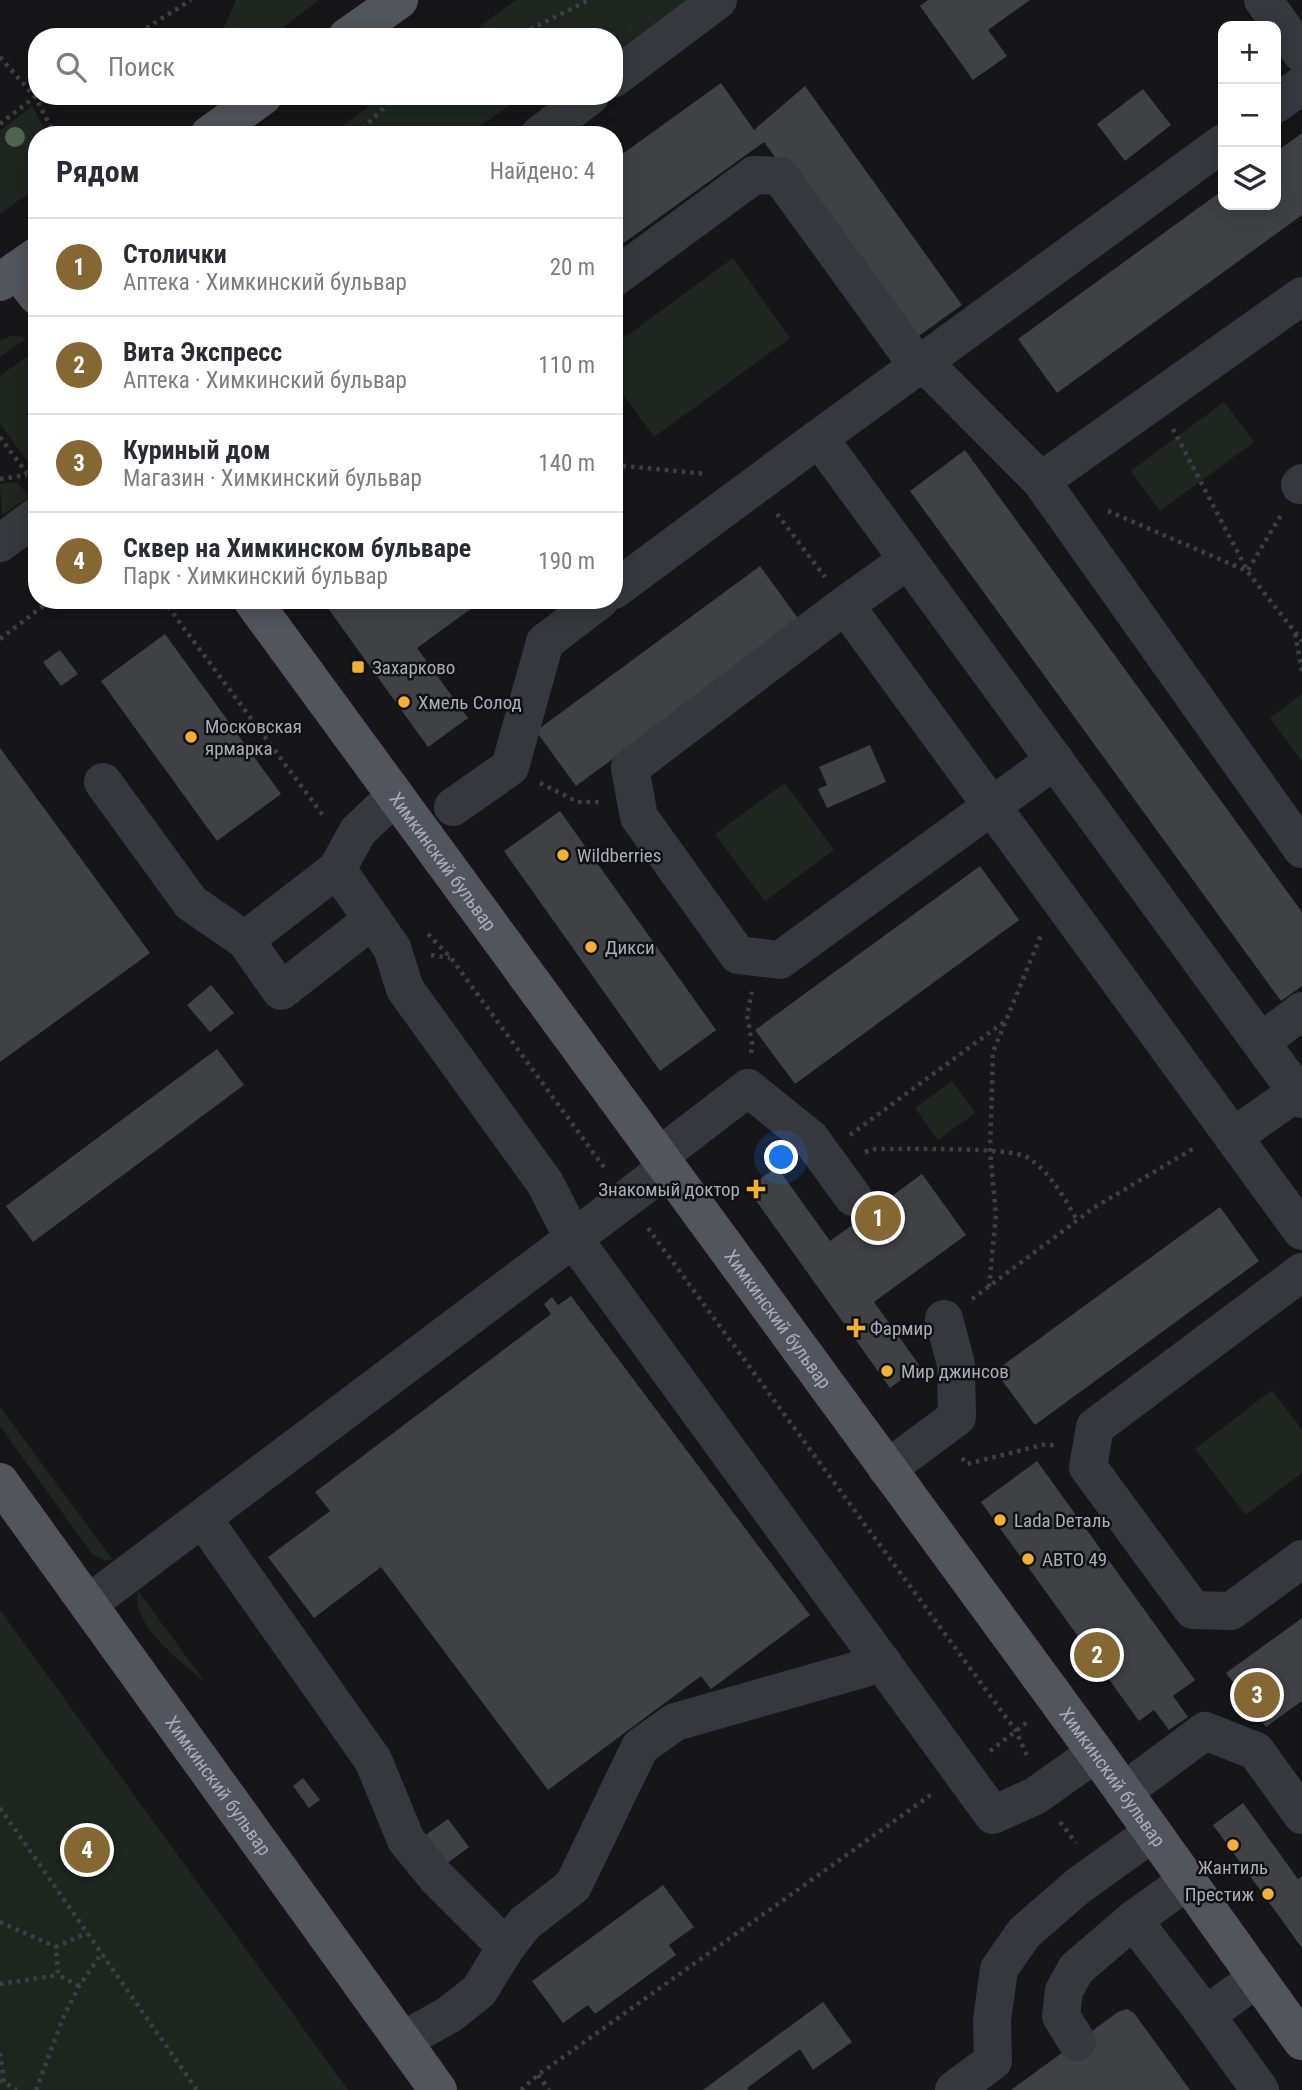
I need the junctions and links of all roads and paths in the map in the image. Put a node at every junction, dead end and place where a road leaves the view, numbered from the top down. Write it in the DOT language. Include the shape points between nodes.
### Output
graph roads {
  1 [pos="191,0"];
  2 [pos="399,0"];
  3 [pos="589,0"];
  4 [pos="718,0"];
  5 [pos="1263,0"];
  6 [pos="146,28"];
  7 [pos="360,28"];
  8 [pos="533,28"];
  9 [pos="1302,54"];
  10 [pos="0,57"];
  11 [pos="623,71"];
  12 [pos="1302,85"];
  13 [pos="28,87"];
  14 [pos="1281,100"];
  15 [pos="28,102"];
  16 [pos="40,105"];
  17 [pos="251,105"];
  18 [pos="386,105"];
  19 [pos="578,105"];
  20 [pos="0,124"];
  21 [pos="51,126"];
  22 [pos="221,126"];
  23 [pos="366,126"];
  24 [pos="551,126"];
  25 [pos="1218,147"];
  26 [pos="623,271"];
  27 [pos="1302,296"];
  28 [pos="920,364"];
  29 [pos="0,437"];
  30 [pos="1177,437"];
  31 [pos="819,438"];
  32 [pos="623,466"];
  33 [pos="27,475"];
  34 [pos="0,479"];
  35 [pos="1041,481"];
  36 [pos="1301,484"];
  37 [pos="756,485"];
  38 [pos="1101,508"];
  39 [pos="28,523"];
  40 [pos="0,543"];
  41 [pos="908,560"];
  42 [pos="1247,571"];
  43 [pos="623,583"];
  44 [pos="845,605"];
  45 [pos="39,609"];
  46 [pos="169,609"];
  47 [pos="258,609"];
  48 [pos="588,609"];
  49 [pos="1295,631"];
  50 [pos="0,639"];
  51 [pos="1302,641"];
  52 [pos="1302,671"];
  53 [pos="1055,761"];
  54 [pos="510,767"];
  55 [pos="103,782"];
  56 [pos="394,797"];
  57 [pos="636,802"];
  58 [pos="992,806"];
  59 [pos="453,807"];
  60 [pos="1302,849"];
  61 [pos="342,858"];
  62 [pos="1057,895"];
  63 [pos="372,920"];
  64 [pos="245,940"];
  65 [pos="759,957"];
  66 [pos="451,958"];
  67 [pos="1302,1011"];
  68 [pos="1005,1022"];
  69 [pos="1261,1042"];
  70 [pos="748,1088"];
  71 [pos="1299,1096"];
  72 [pos="1233,1137"];
  73 [pos="990,1151"];
  74 [pos="825,1159"];
  75 [pos="663,1162"];
  76 [pos="606,1171"];
  77 [pos="853,1197"];
  78 [pos="1077,1220"];
  79 [pos="647,1227"];
  80 [pos="1302,1231"];
  81 [pos="573,1238"];
  82 [pos="1302,1272"];
  83 [pos="989,1287"];
  84 [pos="944,1319"];
  85 [pos="941,1429"];
  86 [pos="1091,1450"];
  87 [pos="887,1469"];
  88 [pos="0,1482"];
  89 [pos="203,1519"];
  90 [pos="1302,1559"];
  91 [pos="88,1604"];
  92 [pos="883,1663"];
  93 [pos="1016,1731"];
  94 [pos="1096,1754"];
  95 [pos="962,1772"];
  96 [pos="1042,1790"];
  97 [pos="1123,1792"];
  98 [pos="0,1808"];
  99 [pos="1302,1815"];
  100 [pos="1152,1833"];
  101 [pos="1080,1850"];
  102 [pos="1188,1881"];
  103 [pos="1133,1920"];
  104 [pos="0,1922"];
  105 [pos="87,1933"];
  106 [pos="56,1947"];
  107 [pos="506,1947"];
  108 [pos="102,1953"];
  109 [pos="58,1975"];
  110 [pos="1257,1978"];
  111 [pos="0,1984"];
  112 [pos="79,1986"];
  113 [pos="1206,2015"];
  114 [pos="404,2040"];
  115 [pos="1302,2041"];
  116 [pos="1077,2042"];
  117 [pos="0,2053"];
  118 [pos="538,2075"];
  119 [pos="2,2081"];
  120 [pos="17,2090"];
  121 [pos="36,2090"];
  122 [pos="197,2090"];
  123 [pos="438,2090"];
  124 [pos="521,2090"];
  125 [pos="549,2090"];
  126 [pos="954,2090"];
  127 [pos="1260,2090"];
  1 -- 6 [label="path"];
  2 -- 7 [label="main road"];
  3 -- 8 [label="path"];
  4 -- 11 [label="street"];
  5 -- 9 [label="street"];
  10 -- 13 [label="path"];
  12 -- 14 [label="street"];
  15 -- 20 [label="path"];
  16 -- 21 [label="path"];
  17 -- 22 [label="main road"];
  18 -- 23 [label="path"];
  19 -- 24 [label="street"];
  25 -- 28 [label="street"];
  26 -- 28 [label="street" via="754,175 780,176"];
  27 -- 35 [label="street"];
  28 -- 31 [label="street"];
  28 -- 35 [label="street"];
  29 -- 33 [label="path"];
  30 -- 42 [label="path"];
  31 -- 37 [label="street"];
  31 -- 41 [label="street"];
  32 -- 37 [label="path" via="714,475"];
  33 -- 34 [label="path"];
  35 -- 60 [label="street"];
  36 -- 42 [label="path"];
  37 -- 43 [label="street"];
  37 -- 44 [label="path"];
  38 -- 42 [label="path"];
  39 -- 40 [label="street"];
  41 -- 44 [label="street"];
  41 -- 53 [label="street"];
  42 -- 49 [label="path"];
  44 -- 57 [label="street" via="631,768"];
  44 -- 58 [label="street"];
  45 -- 50 [label="path"];
  46 -- 61 [label="path"];
  47 -- 56 [label="main road, Химкинский бульвар"];
  48 -- 54 [label="street" via="545,642"];
  49 -- 51 [label="path"];
  49 -- 52 [label="path"];
  53 -- 58 [label="street"];
  53 -- 69 [label="street"];
  54 -- 57 [label="path" via="578,803"];
  54 -- 59 [label="street"];
  55 -- 64 [label="street" via="191,903"];
  56 -- 61 [label="street" via="358,831"];
  56 -- 75 [label="main road, Химкинский бульвар"];
  57 -- 65 [label="street" via="639,817 738,955"];
  58 -- 62 [label="street"];
  58 -- 65 [label="street" via="780,960"];
  61 -- 63 [label="street"];
  61 -- 64 [label="street"];
  62 -- 68 [label="path"];
  62 -- 72 [label="street"];
  63 -- 64 [label="street" via="281,990"];
  63 -- 81 [label="street" via="392,948 405,989 545,1183"];
  65 -- 70 [label="path" via="747,1015 752,1043"];
  66 -- 76 [label="path"];
  67 -- 69 [label="street"];
  68 -- 73 [label="path" via="993,1052"];
  68 -- 74 [label="path"];
  69 -- 71 [label="street"];
  70 -- 74 [label="street" via="810,1138"];
  70 -- 75 [label="street"];
  71 -- 72 [label="street"];
  72 -- 78 [label="path" via="1203,1142"];
  72 -- 80 [label="street"];
  73 -- 74 [label="path" via="875,1149"];
  73 -- 78 [label="path" via="1025,1156 1060,1188"];
  73 -- 83 [label="path" via="996,1215"];
  74 -- 77 [label="street"];
  75 -- 81 [label="street"];
  75 -- 87 [label="main road, Химкинский бульвар"];
  78 -- 83 [label="path"];
  79 -- 93 [label="path"];
  81 -- 89 [label="street"];
  81 -- 92 [label="street"];
  82 -- 86 [label="street" via="1095,1427"];
  83 -- 84 [label="path"];
  84 -- 85 [label="street" via="956,1364 957,1416"];
  85 -- 86 [label="path" via="967,1464 1046,1444"];
  85 -- 87 [label="street"];
  86 -- 90 [label="street" via="1088,1467 1194,1610 1231,1611"];
  87 -- 94 [label="main road, Химкинский бульвар"];
  88 -- 91 [label="main road, Химкинский бульвар"];
  89 -- 91 [label="street"];
  89 -- 107 [label="street" via="373,1760 406,1840 436,1878"];
  91 -- 114 [label="main road, Химкинский бульвар"];
  92 -- 95 [label="street"];
  92 -- 107 [label="street" via="675,1722 639,1747 573,1886 525,1923"];
  93 -- 95 [label="path"];
  93 -- 96 [label="path"];
  94 -- 96 [label="street"];
  94 -- 97 [label="main road, Химкинский бульвар"];
  95 -- 96 [label="street" via="993,1815"];
  95 -- 118 [label="path"];
  96 -- 101 [label="path"];
  97 -- 99 [label="street" via="1205,1731 1255,1751"];
  97 -- 100 [label="main road, Химкинский бульвар"];
  98 -- 105 [label="path"];
  100 -- 102 [label="main road, Химкинский бульвар"];
  100 -- 126 [label="street" via="1078,1886 1024,1933 999,1969 992,2020 993,2061"];
  102 -- 103 [label="street"];
  102 -- 110 [label="main road, Химкинский бульвар"];
  103 -- 113 [label="street"];
  103 -- 116 [label="street" via="1076,1969 1064,1991 1061,2016"];
  104 -- 106 [label="path"];
  105 -- 106 [label="path"];
  105 -- 108 [label="path"];
  106 -- 109 [label="path"];
  107 -- 114 [label="street" via="479,1991"];
  108 -- 112 [label="path"];
  108 -- 122 [label="path"];
  109 -- 111 [label="path"];
  109 -- 112 [label="path"];
  110 -- 113 [label="street"];
  110 -- 115 [label="main road, Химкинский бульвар"];
  112 -- 121 [label="path"];
  113 -- 127 [label="street"];
  114 -- 123 [label="main road, Химкинский бульвар"];
  117 -- 119 [label="path"];
  118 -- 124 [label="path"];
  118 -- 125 [label="path"];
  119 -- 120 [label="path"];
}
